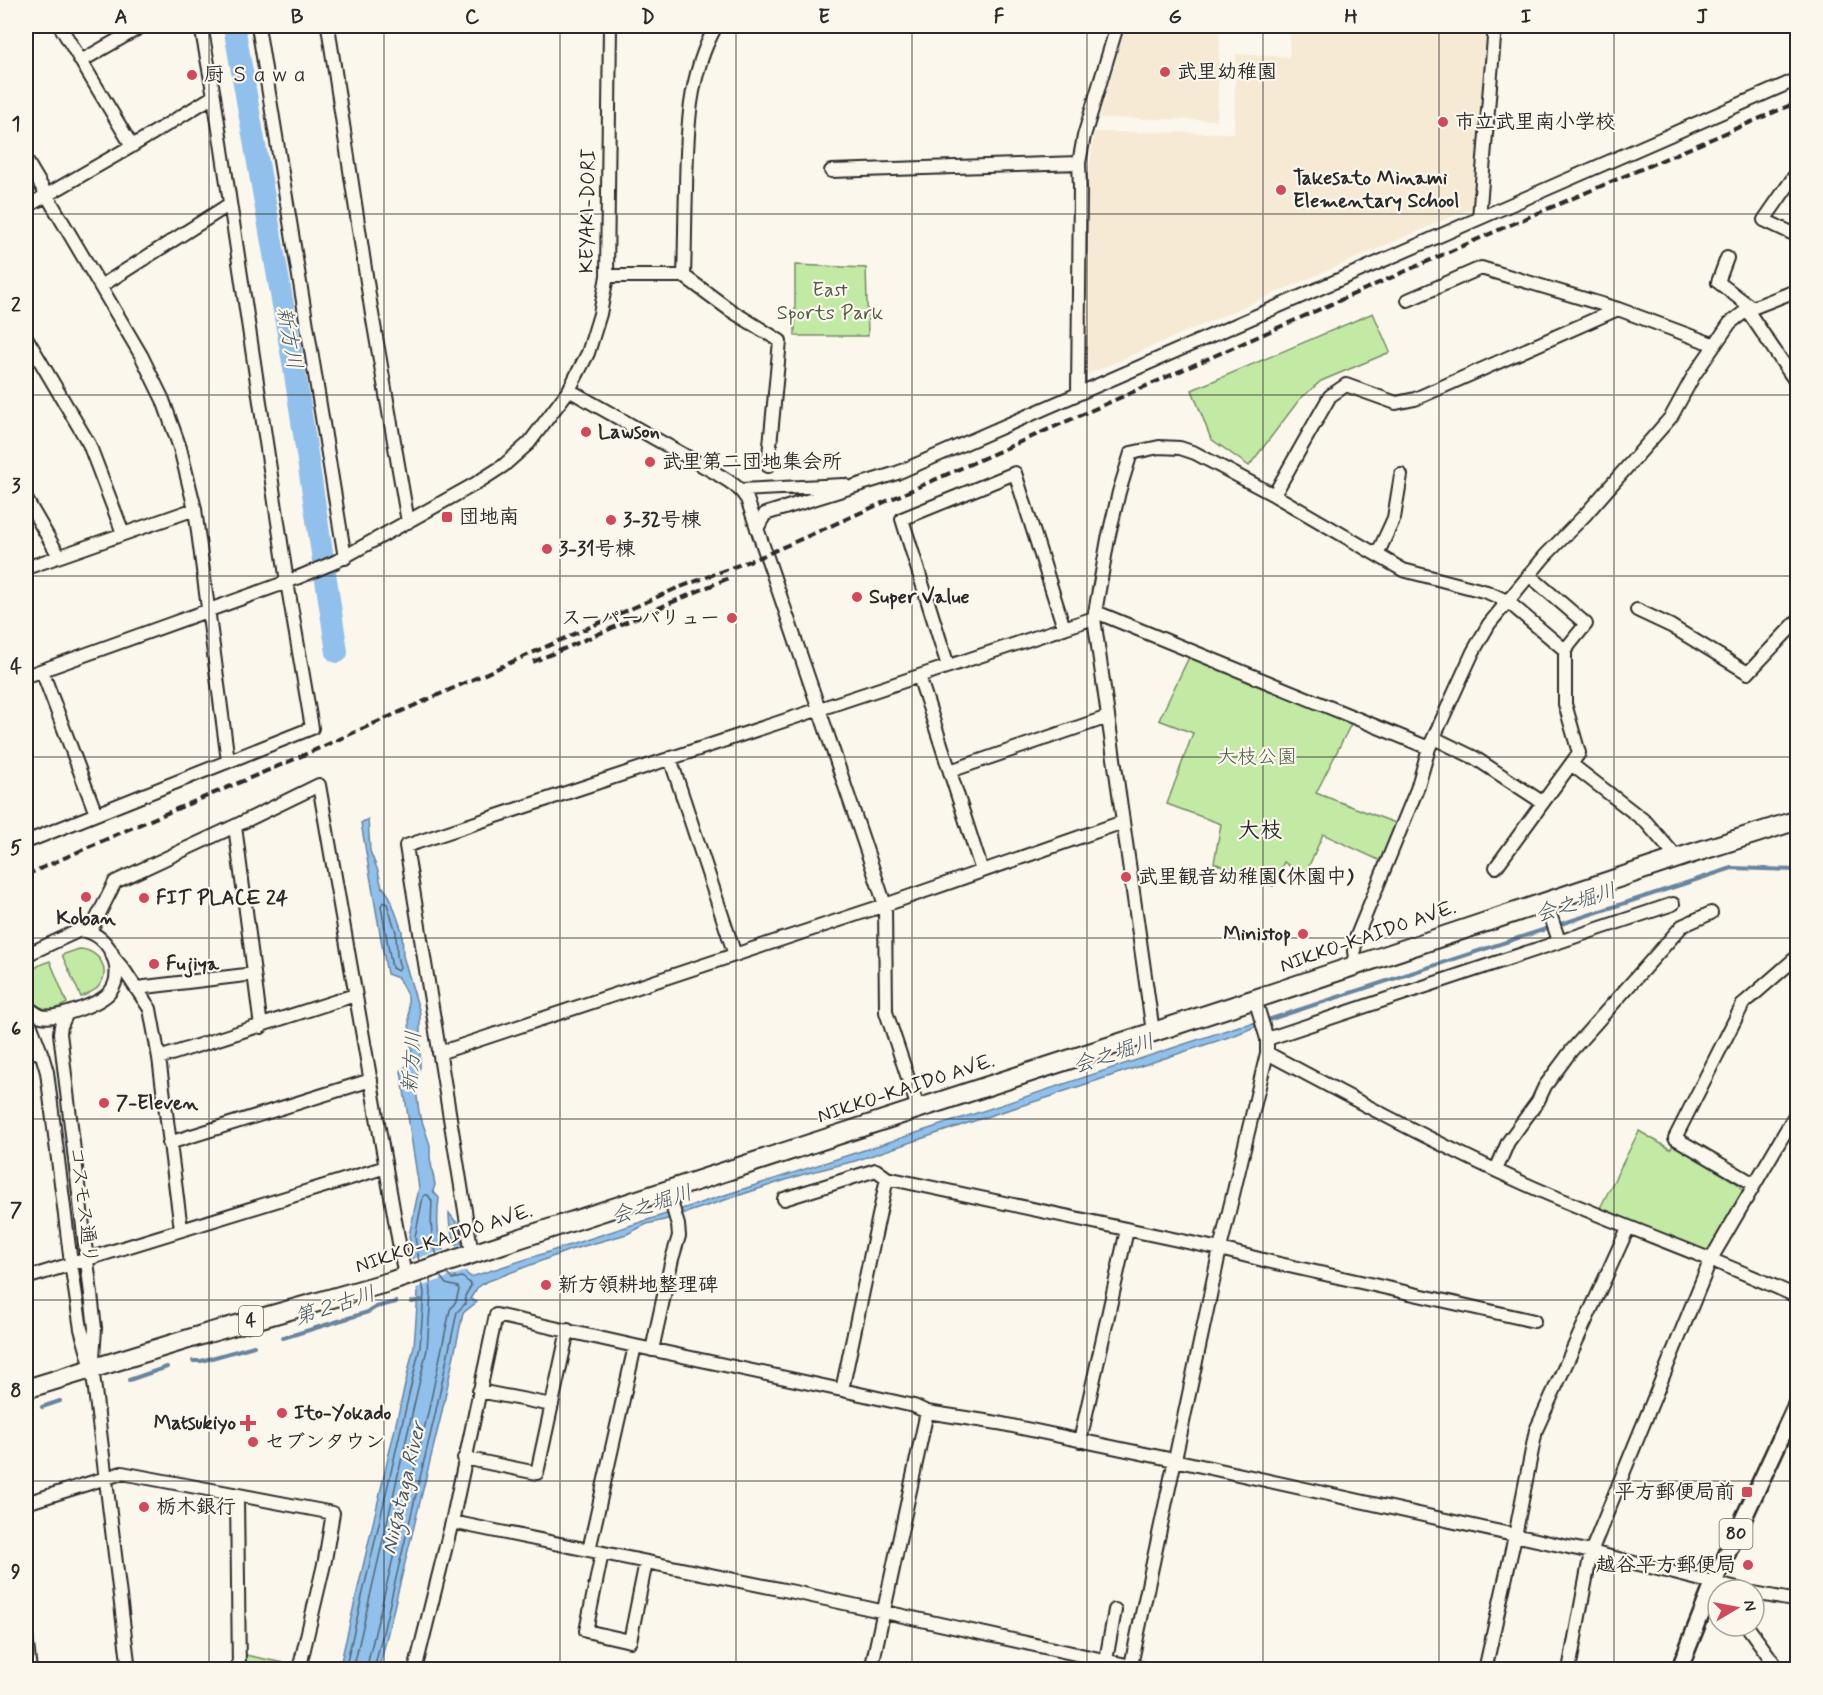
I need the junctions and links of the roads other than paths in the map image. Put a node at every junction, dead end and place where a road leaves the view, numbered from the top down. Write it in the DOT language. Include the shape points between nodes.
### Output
graph roads {
  1 [pos="60,26"];
  2 [pos="142,26"];
  3 [pos="201,26"];
  4 [pos="258,26"];
  5 [pos="328,26"];
  6 [pos="610,26"];
  7 [pos="716,26"];
  8 [pos="1117,26"];
  9 [pos="1495,26"];
  10 [pos="81,61"];
  11 [pos="1797,79"];
  12 [pos="214,96"];
  13 [pos="132,147"];
  14 [pos="26,160"];
  15 [pos="1079,163"];
  16 [pos="831,171"];
  17 [pos="1797,171"];
  18 [pos="46,195"];
  19 [pos="230,204"];
  20 [pos="26,207"];
  21 [pos="1479,218"];
  22 [pos="1797,236"];
  23 [pos="1727,258"];
  24 [pos="607,276"];
  25 [pos="684,276"];
  26 [pos="101,286"];
  27 [pos="1797,290"];
  28 [pos="1408,300"];
  29 [pos="1618,309"];
  30 [pos="1749,309"];
  31 [pos="26,338"];
  32 [pos="1715,345"];
  33 [pos="1797,385"];
  34 [pos="569,390"];
  35 [pos="1078,393"];
  36 [pos="768,466"];
  37 [pos="1401,474"];
  38 [pos="866,484"];
  39 [pos="741,490"];
  40 [pos="1274,495"];
  41 [pos="26,499"];
  42 [pos="195,509"];
  43 [pos="408,522"];
  44 [pos="757,529"];
  45 [pos="123,533"];
  46 [pos="1377,555"];
  47 [pos="59,556"];
  48 [pos="340,560"];
  49 [pos="26,568"];
  50 [pos="1529,575"];
  51 [pos="288,582"];
  52 [pos="1507,600"];
  53 [pos="209,610"];
  54 [pos="1637,610"];
  55 [pos="1095,615"];
  56 [pos="1797,620"];
  57 [pos="1064,628"];
  58 [pos="1565,650"];
  59 [pos="948,666"];
  60 [pos="42,671"];
  61 [pos="26,675"];
  62 [pos="919,676"];
  63 [pos="819,709"];
  64 [pos="1108,717"];
  65 [pos="1432,743"];
  66 [pos="670,758"];
  67 [pos="228,761"];
  68 [pos="1571,764"];
  69 [pos="950,771"];
  70 [pos="1542,802"];
  71 [pos="96,814"];
  72 [pos="1797,820"];
  73 [pos="1123,822"];
  74 [pos="235,826"];
  75 [pos="26,839"];
  76 [pos="1677,858"];
  77 [pos="1496,867"];
  78 [pos="982,871"];
  79 [pos="885,904"];
  80 [pos="1673,904"];
  81 [pos="1548,909"];
  82 [pos="1711,914"];
  83 [pos="90,932"];
  84 [pos="1558,938"];
  85 [pos="26,955"];
  86 [pos="735,955"];
  87 [pos="1797,956"];
  88 [pos="113,957"];
  89 [pos="1356,965"];
  90 [pos="254,974"];
  91 [pos="137,988"];
  92 [pos="355,995"];
  93 [pos="26,1006"];
  94 [pos="1257,1006"];
  95 [pos="26,1013"];
  96 [pos="66,1015"];
  97 [pos="261,1027"];
  98 [pos="1153,1032"];
  99 [pos="1266,1037"];
  100 [pos="26,1052"];
  101 [pos="439,1053"];
  102 [pos="1267,1053"];
  103 [pos="42,1055"];
  104 [pos="159,1058"];
  105 [pos="371,1080"];
  106 [pos="918,1108"];
  107 [pos="1797,1110"];
  108 [pos="169,1143"];
  109 [pos="386,1167"];
  110 [pos="1496,1170"];
  111 [pos="887,1178"];
  112 [pos="1755,1184"];
  113 [pos="668,1191"];
  114 [pos="784,1199"];
  115 [pos="1628,1228"];
  116 [pos="181,1230"];
  117 [pos="1127,1230"];
  118 [pos="1220,1249"];
  119 [pos="470,1254"];
  120 [pos="86,1258"];
  121 [pos="1711,1259"];
  122 [pos="71,1263"];
  123 [pos="407,1276"];
  124 [pos="26,1278"];
  125 [pos="1797,1297"];
  126 [pos="1534,1320"];
  127 [pos="568,1330"];
  128 [pos="636,1346"];
  129 [pos="652,1350"];
  130 [pos="92,1368"];
  131 [pos="26,1389"];
  132 [pos="842,1390"];
  133 [pos="479,1391"];
  134 [pos="1797,1401"];
  135 [pos="552,1405"];
  136 [pos="927,1412"];
  137 [pos="1080,1441"];
  138 [pos="464,1458"];
  139 [pos="1174,1460"];
  140 [pos="107,1477"];
  141 [pos="237,1496"];
  142 [pos="26,1503"];
  143 [pos="452,1522"];
  144 [pos="1515,1536"];
  145 [pos="589,1550"];
  146 [pos="1591,1552"];
  147 [pos="602,1553"];
  148 [pos="646,1562"];
  149 [pos="1720,1578"];
  150 [pos="1706,1583"];
  151 [pos="1766,1595"];
  152 [pos="1797,1601"];
  153 [pos="1115,1610"];
  154 [pos="1706,1610"];
  155 [pos="884,1612"];
  156 [pos="26,1636"];
  157 [pos="1756,1638"];
  158 [pos="1106,1660"];
  159 [pos="1130,1668"];
  160 [pos="30,1670"];
  161 [pos="129,1670"];
  162 [pos="239,1670"];
  163 [pos="299,1670"];
  164 [pos="415,1670"];
  165 [pos="871,1670"];
  166 [pos="1149,1670"];
  167 [pos="1485,1670"];
  168 [pos="1569,1670"];
  169 [pos="1679,1670"];
  170 [pos="1779,1670"];
  1 -- 10 [label="street"];
  2 -- 10 [label="street"];
  3 -- 12 [label="street"];
  4 -- 48 [label="street"];
  5 -- 43 [label="street"];
  6 -- 24 [label="street, KEYAKI-DORI"];
  7 -- 25 [label="street" via="707,42 688,117"];
  8 -- 15 [label="street"];
  9 -- 21 [label="street"];
  10 -- 13 [label="street"];
  11 -- 21 [label="street"];
  12 -- 13 [label="street"];
  12 -- 19 [label="street"];
  13 -- 18 [label="street"];
  14 -- 18 [label="street"];
  15 -- 16 [label="street"];
  15 -- 35 [label="street"];
  17 -- 22 [label="street" via="1764,220"];
  18 -- 20 [label="street"];
  18 -- 26 [label="street"];
  19 -- 26 [label="street"];
  19 -- 51 [label="street"];
  21 -- 35 [label="street"];
  23 -- 30 [label="street" via="1718,282"];
  24 -- 25 [label="street"];
  24 -- 34 [label="street, KEYAKI-DORI" via="588,353"];
  25 -- 36 [label="street" via="780,342"];
  26 -- 42 [label="street" via="163,400"];
  27 -- 30 [label="street"];
  28 -- 29 [label="street" via="1481,268"];
  29 -- 32 [label="street"];
  29 -- 40 [label="street" via="1414,399 1396,403 1346,385 1330,396"];
  30 -- 32 [label="street" via="1730,323"];
  30 -- 33 [label="street"];
  31 -- 45 [label="street" via="89,444"];
  32 -- 50 [label="street" via="1671,417"];
  34 -- 39 [label="street"];
  34 -- 43 [label="street, KEYAKI-DORI" via="529,443 503,466"];
  35 -- 38 [label="street"];
  37 -- 46 [label="street" via="1394,518"];
  38 -- 39 [label="street"];
  38 -- 44 [label="street" via="765,514"];
  39 -- 44 [label="street"];
  40 -- 46 [label="street"];
  40 -- 55 [label="street" via="1180,448 1159,447 1131,453 1108,539"];
  41 -- 47 [label="street"];
  42 -- 45 [label="street"];
  42 -- 53 [label="street"];
  43 -- 48 [label="street, KEYAKI-DORI"];
  44 -- 63 [label="street"];
  45 -- 47 [label="street"];
  46 -- 52 [label="street" via="1403,570"];
  47 -- 49 [label="street"];
  48 -- 51 [label="street, KEYAKI-DORI"];
  50 -- 52 [label="street"];
  50 -- 58 [label="street" via="1586,624"];
  51 -- 53 [label="street, KEYAKI-DORI"];
  51 -- 67 [label="street" via="312,728"];
  52 -- 58 [label="street"];
  52 -- 65 [label="street" via="1473,652"];
  53 -- 60 [label="street, KEYAKI-DORI"];
  53 -- 67 [label="street"];
  54 -- 56 [label="street" via="1748,673"];
  55 -- 57 [label="street"];
  55 -- 64 [label="street"];
  55 -- 65 [label="street"];
  57 -- 59 [label="street"];
  57 -- 59 [label="street" via="1015,473 902,519"];
  58 -- 68 [label="street" via="1565,704 1579,753"];
  59 -- 62 [label="street"];
  60 -- 61 [label="street, KEYAKI-DORI"];
  60 -- 71 [label="street"];
  62 -- 63 [label="street"];
  62 -- 69 [label="street"];
  63 -- 66 [label="street"];
  63 -- 79 [label="street"];
  64 -- 69 [label="street"];
  64 -- 73 [label="street"];
  65 -- 70 [label="street" via="1475,758"];
  65 -- 89 [label="street" via="1356,938"];
  66 -- 86 [label="street"];
  66 -- 101 [label="street" via="406,846"];
  67 -- 71 [label="street"];
  68 -- 70 [label="street"];
  68 -- 76 [label="street" via="1646,822"];
  69 -- 78 [label="street"];
  70 -- 77 [label="street"];
  71 -- 75 [label="street"];
  72 -- 76 [label="highway, NIKKO-KAIDO AVE. / 4"];
  73 -- 78 [label="street"];
  73 -- 98 [label="street"];
  74 -- 83 [label="street" via="115,882"];
  74 -- 90 [label="street"];
  74 -- 92 [label="street" via="319,784"];
  76 -- 81 [label="highway, NIKKO-KAIDO AVE. / 4"];
  78 -- 79 [label="street"];
  79 -- 86 [label="street"];
  79 -- 106 [label="street" via="886,1012"];
  80 -- 84 [label="street"];
  81 -- 84 [label="street"];
  81 -- 89 [label="highway, NIKKO-KAIDO AVE. / 4"];
  82 -- 110 [label="street" via="1682,926 1571,1051 1508,1142"];
  83 -- 85 [label="street" via="78,931"];
  83 -- 88 [label="street" via="102,939"];
  84 -- 99 [label="street"];
  86 -- 101 [label="street"];
  87 -- 112 [label="street" via="1743,1005 1675,1138"];
  88 -- 91 [label="street"];
  88 -- 96 [label="street" via="115,981 110,992"];
  89 -- 94 [label="highway, NIKKO-KAIDO AVE. / 4"];
  90 -- 91 [label="street"];
  90 -- 97 [label="street"];
  91 -- 104 [label="street" via="150,1009"];
  92 -- 97 [label="street"];
  92 -- 105 [label="street"];
  93 -- 96 [label="street" via="42,1016"];
  94 -- 98 [label="highway, NIKKO-KAIDO AVE. / 4"];
  94 -- 99 [label="street"];
  95 -- 103 [label="street, コスモス通り"];
  96 -- 120 [label="street, コスモス通り" via="60,1033"];
  97 -- 104 [label="street"];
  98 -- 106 [label="highway, NIKKO-KAIDO AVE. / 4"];
  99 -- 102 [label="street"];
  100 -- 103 [label="street"];
  101 -- 119 [label="street"];
  102 -- 110 [label="street"];
  102 -- 118 [label="street"];
  103 -- 122 [label="street, コスモス通り"];
  104 -- 108 [label="street"];
  105 -- 108 [label="street"];
  105 -- 109 [label="street"];
  106 -- 113 [label="highway, NIKKO-KAIDO AVE. / 4"];
  107 -- 112 [label="street"];
  108 -- 116 [label="street"];
  109 -- 116 [label="street"];
  109 -- 123 [label="street"];
  110 -- 115 [label="street"];
  111 -- 114 [label="street" via="876,1170"];
  111 -- 117 [label="street"];
  111 -- 132 [label="street"];
  112 -- 121 [label="street"];
  113 -- 119 [label="highway, NIKKO-KAIDO AVE. / 4"];
  113 -- 129 [label="street" via="680,1236"];
  115 -- 121 [label="street"];
  115 -- 144 [label="street" via="1536,1430"];
  116 -- 120 [label="street"];
  117 -- 118 [label="street"];
  117 -- 137 [label="street"];
  118 -- 126 [label="street"];
  118 -- 139 [label="street"];
  119 -- 123 [label="highway, NIKKO-KAIDO AVE. / 4"];
  120 -- 122 [label="street"];
  120 -- 130 [label="street, コスモス通り" via="95,1328"];
  121 -- 125 [label="street"];
  121 -- 146 [label="street"];
  122 -- 124 [label="street"];
  122 -- 130 [label="street, コスモス通り" via="81,1329"];
  123 -- 130 [label="highway, NIKKO-KAIDO AVE. / 4"];
  127 -- 128 [label="street"];
  127 -- 133 [label="street" via="496,1315"];
  127 -- 135 [label="street"];
  128 -- 129 [label="street"];
  128 -- 145 [label="street"];
  129 -- 132 [label="street"];
  130 -- 131 [label="highway, NIKKO-KAIDO AVE. / 4"];
  130 -- 140 [label="street, コスモス通り"];
  132 -- 136 [label="street"];
  133 -- 135 [label="street"];
  133 -- 138 [label="street"];
  134 -- 149 [label="main road, 80"];
  135 -- 138 [label="street" via="537,1473"];
  136 -- 137 [label="street"];
  136 -- 155 [label="street"];
  137 -- 139 [label="street"];
  138 -- 143 [label="street"];
  139 -- 144 [label="street"];
  139 -- 159 [label="street"];
  140 -- 141 [label="street" via="122,1473"];
  140 -- 142 [label="street"];
  140 -- 161 [label="street, コスモス通り"];
  141 -- 162 [label="street"];
  141 -- 163 [label="street" via="333,1513"];
  143 -- 145 [label="street"];
  143 -- 164 [label="street"];
  144 -- 146 [label="street"];
  144 -- 167 [label="street"];
  145 -- 147 [label="street"];
  146 -- 150 [label="street"];
  146 -- 168 [label="street"];
  147 -- 148 [label="street"];
  147 -- 148 [label="street" via="586,1631 630,1641"];
  148 -- 155 [label="street"];
  151 -- 152 [label="street"];
  153 -- 158 [label="street"];
  154 -- 169 [label="main road, 80"];
  155 -- 158 [label="street"];
  155 -- 165 [label="street"];
  156 -- 160 [label="street"];
  157 -- 170 [label="street"];
  158 -- 159 [label="street"];
  159 -- 166 [label="street"];
}
